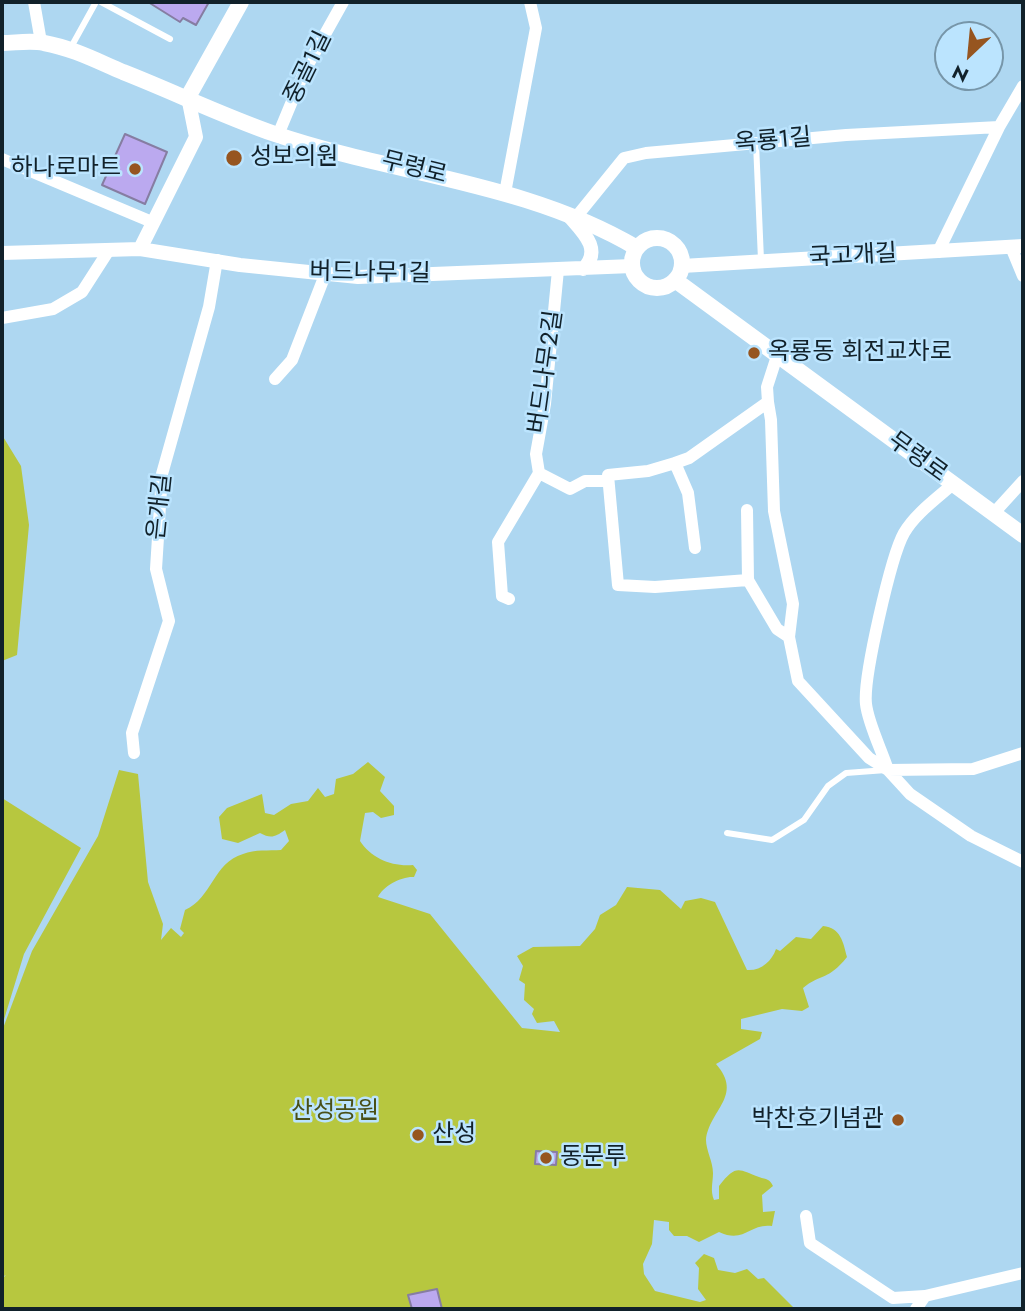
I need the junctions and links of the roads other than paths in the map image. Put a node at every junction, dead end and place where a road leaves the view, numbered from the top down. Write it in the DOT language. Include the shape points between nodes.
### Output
graph roads {
  1 [pos="34,2"];
  2 [pos="98,2"];
  3 [pos="241,2"];
  4 [pos="344,2"];
  5 [pos="530,2"];
  6 [pos="170,39"];
  7 [pos="41,42"];
  8 [pos="2,43"];
  9 [pos="70,49"];
  10 [pos="1023,86"];
  11 [pos="188,97"];
  12 [pos="1016,101"];
  13 [pos="1023,113"];
  14 [pos="999,127"];
  15 [pos="278,135"];
  16 [pos="756,143"];
  17 [pos="2,159"];
  18 [pos="505,193"];
  19 [pos="571,214"];
  20 [pos="152,222"];
  21 [pos="1017,247"];
  22 [pos="637,248"];
  23 [pos="140,249"];
  24 [pos="109,250"];
  25 [pos="938,252"];
  26 [pos="2,253"];
  27 [pos="217,260"];
  28 [pos="761,262"];
  29 [pos="632,266"];
  30 [pos="583,269"];
  31 [pos="558,271"];
  32 [pos="679,273"];
  33 [pos="325,275"];
  34 [pos="1023,276"];
  35 [pos="2,318"];
  36 [pos="777,356"];
  37 [pos="275,379"];
  38 [pos="768,402"];
  39 [pos="676,463"];
  40 [pos="539,473"];
  41 [pos="608,481"];
  42 [pos="1023,481"];
  43 [pos="953,484"];
  44 [pos="747,510"];
  45 [pos="993,514"];
  46 [pos="1023,535"];
  47 [pos="695,548"];
  48 [pos="748,580"];
  49 [pos="509,600"];
  50 [pos="789,637"];
  51 [pos="134,753"];
  52 [pos="1023,753"];
  53 [pos="888,770"];
  54 [pos="727,832"];
  55 [pos="1023,862"];
  56 [pos="806,1216"];
  57 [pos="1023,1273"];
  58 [pos="925,1296"];
  59 [pos="915,1309"];
  1 -- 7 [label="street"];
  2 -- 6 [label="lane"];
  2 -- 9 [label="lane"];
  3 -- 11 [label="main road"];
  4 -- 15 [label="street, 중골1길" via="305,70"];
  5 -- 18 [label="street" via="536,28"];
  7 -- 8 [label="main road, 무령로"];
  7 -- 9 [label="main road, 무령로"];
  9 -- 11 [label="main road, 무령로"];
  10 -- 12 [label="street"];
  11 -- 15 [label="main road, 무령로"];
  11 -- 20 [label="street" via="196,137"];
  12 -- 13 [label="street"];
  12 -- 14 [label="street"];
  14 -- 16 [label="street, 옥룡1길"];
  14 -- 25 [label="street"];
  15 -- 18 [label="main road, 무령로"];
  16 -- 19 [label="street, 옥룡1길" via="624,158"];
  16 -- 28 [label="lane"];
  17 -- 20 [label="street"];
  18 -- 19 [label="main road, 무령로"];
  19 -- 22 [label="main road, 무령로"];
  19 -- 30 [label="street" via="593,252"];
  20 -- 23 [label="street"];
  21 -- 25 [label="street, 국고개길"];
  21 -- 34 [label="street"];
  22 -- 29 [label="main road"];
  22 -- 32 [label="main road" via="650,239 666,240 678,250"];
  23 -- 24 [label="street, 버드나무1길"];
  23 -- 27 [label="street, 버드나무1길"];
  24 -- 26 [label="street, 버드나무1길"];
  24 -- 35 [label="street" via="82,292 53,309"];
  25 -- 28 [label="street, 국고개길"];
  27 -- 33 [label="street, 버드나무1길"];
  27 -- 51 [label="street, 은개길" via="209,307 162,474 156,569 169,621 132,733"];
  28 -- 32 [label="street, 국고개길"];
  29 -- 30 [label="street, 버드나무1길"];
  29 -- 32 [label="main road" via="639,280 653,288 669,285"];
  30 -- 31 [label="street, 버드나무1길"];
  31 -- 33 [label="street, 버드나무1길"];
  31 -- 40 [label="street, 버드나무2길" via="536,454"];
  32 -- 36 [label="main road, 무령로"];
  33 -- 37 [label="street" via="292,360"];
  36 -- 38 [label="street" via="767,387"];
  36 -- 43 [label="main road, 무령로"];
  38 -- 39 [label="street"];
  38 -- 50 [label="street" via="774,511 793,604"];
  39 -- 41 [label="street" via="608,475"];
  39 -- 47 [label="street" via="688,493"];
  40 -- 41 [label="street" via="570,489 585,481"];
  40 -- 49 [label="street" via="498,541 502,596"];
  41 -- 48 [label="street" via="618,585"];
  42 -- 45 [label="street"];
  43 -- 45 [label="main road, 무령로"];
  43 -- 53 [label="street" via="903,534 877,631 866,706"];
  44 -- 48 [label="street"];
  45 -- 46 [label="main road, 무령로"];
  48 -- 50 [label="street" via="777,629"];
  50 -- 53 [label="street" via="798,681 869,758"];
  52 -- 53 [label="street" via="973,769"];
  53 -- 54 [label="lane" via="846,773 828,786 804,820 772,840"];
  53 -- 55 [label="street" via="910,793 971,836"];
  56 -- 58 [label="street" via="810,1243 893,1298"];
  57 -- 58 [label="street"];
  58 -- 59 [label="street"];
}
